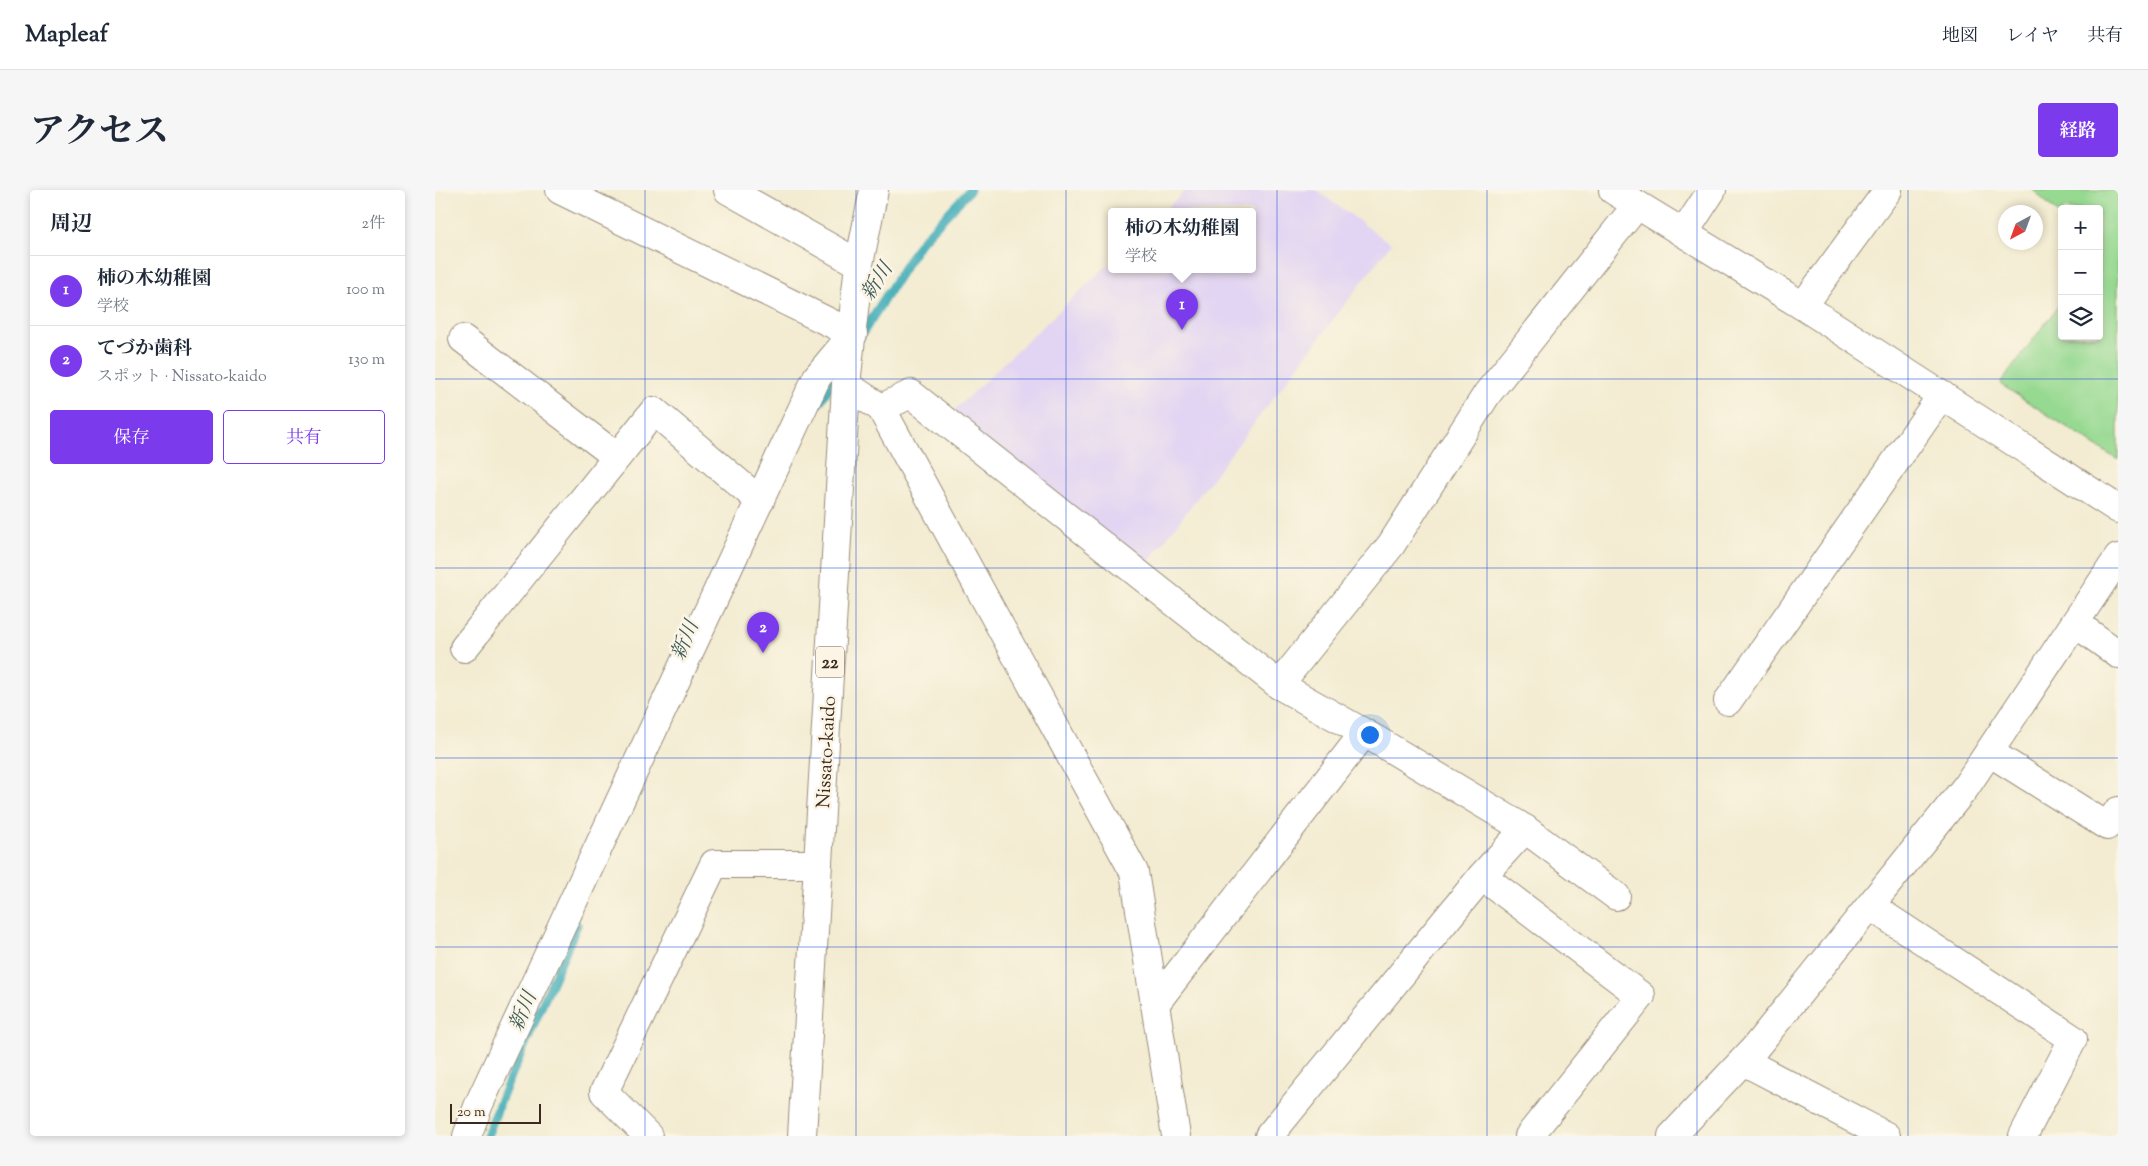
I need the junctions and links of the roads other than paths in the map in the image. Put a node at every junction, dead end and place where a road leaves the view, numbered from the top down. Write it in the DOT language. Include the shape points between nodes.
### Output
graph roads {
  1 [pos="560,190"];
  2 [pos="728,190"];
  3 [pos="874,190"];
  4 [pos="1613,190"];
  5 [pos="1712,190"];
  6 [pos="1887,190"];
  7 [pos="1637,205"];
  8 [pos="1684,233"];
  9 [pos="859,264"];
  10 [pos="1803,306"];
  11 [pos="853,334"];
  12 [pos="463,339"];
  13 [pos="846,385"];
  14 [pos="1942,395"];
  15 [pos="881,408"];
  16 [pos="617,457"];
  17 [pos="759,500"];
  18 [pos="2118,509"];
  19 [pos="2118,558"];
  20 [pos="2075,623"];
  21 [pos="464,648"];
  22 [pos="2118,654"];
  23 [pos="1279,685"];
  24 [pos="1728,702"];
  25 [pos="1364,733"];
  26 [pos="1989,752"];
  27 [pos="2118,811"];
  28 [pos="1525,829"];
  29 [pos="818,864"];
  30 [pos="1482,876"];
  31 [pos="1616,896"];
  32 [pos="1870,906"];
  33 [pos="1155,1004"];
  34 [pos="1743,1061"];
  35 [pos="467,1136"];
  36 [pos="648,1136"];
  37 [pos="802,1136"];
  38 [pos="1176,1136"];
  39 [pos="1269,1136"];
  40 [pos="1529,1136"];
  41 [pos="1672,1136"];
  42 [pos="1886,1136"];
  43 [pos="2023,1136"];
  1 -- 11 [label="street"];
  2 -- 9 [label="street"];
  3 -- 9 [label="street, Nissato-kaido / 22"];
  4 -- 7 [label="street"];
  5 -- 8 [label="street"];
  6 -- 10 [label="street"];
  7 -- 8 [label="street"];
  7 -- 23 [label="street" via="1487,394 1391,545"];
  8 -- 10 [label="street"];
  9 -- 11 [label="street, Nissato-kaido / 22"];
  10 -- 14 [label="street"];
  11 -- 13 [label="street, Nissato-kaido / 22"];
  11 -- 17 [label="street" via="817,376"];
  12 -- 16 [label="street"];
  13 -- 15 [label="street"];
  13 -- 29 [label="street, Nissato-kaido / 22"];
  14 -- 18 [label="street"];
  14 -- 24 [label="street"];
  15 -- 23 [label="street" via="911,394"];
  15 -- 33 [label="street" via="1134,872"];
  16 -- 17 [label="street" via="654,411"];
  16 -- 21 [label="street"];
  17 -- 35 [label="street"];
  19 -- 20 [label="street"];
  20 -- 22 [label="street"];
  20 -- 26 [label="street"];
  23 -- 25 [label="street"];
  25 -- 28 [label="street"];
  25 -- 33 [label="street"];
  26 -- 27 [label="street" via="2107,826"];
  26 -- 32 [label="street" via="1965,788"];
  28 -- 30 [label="street"];
  28 -- 31 [label="street"];
  29 -- 36 [label="street" via="714,864 604,1092"];
  29 -- 37 [label="street, Nissato-kaido / 22"];
  30 -- 39 [label="street"];
  30 -- 40 [label="street" via="1641,996"];
  32 -- 34 [label="street"];
  32 -- 43 [label="street" via="2073,1039"];
  33 -- 38 [label="street"];
  34 -- 41 [label="street"];
  34 -- 42 [label="street"];
}
